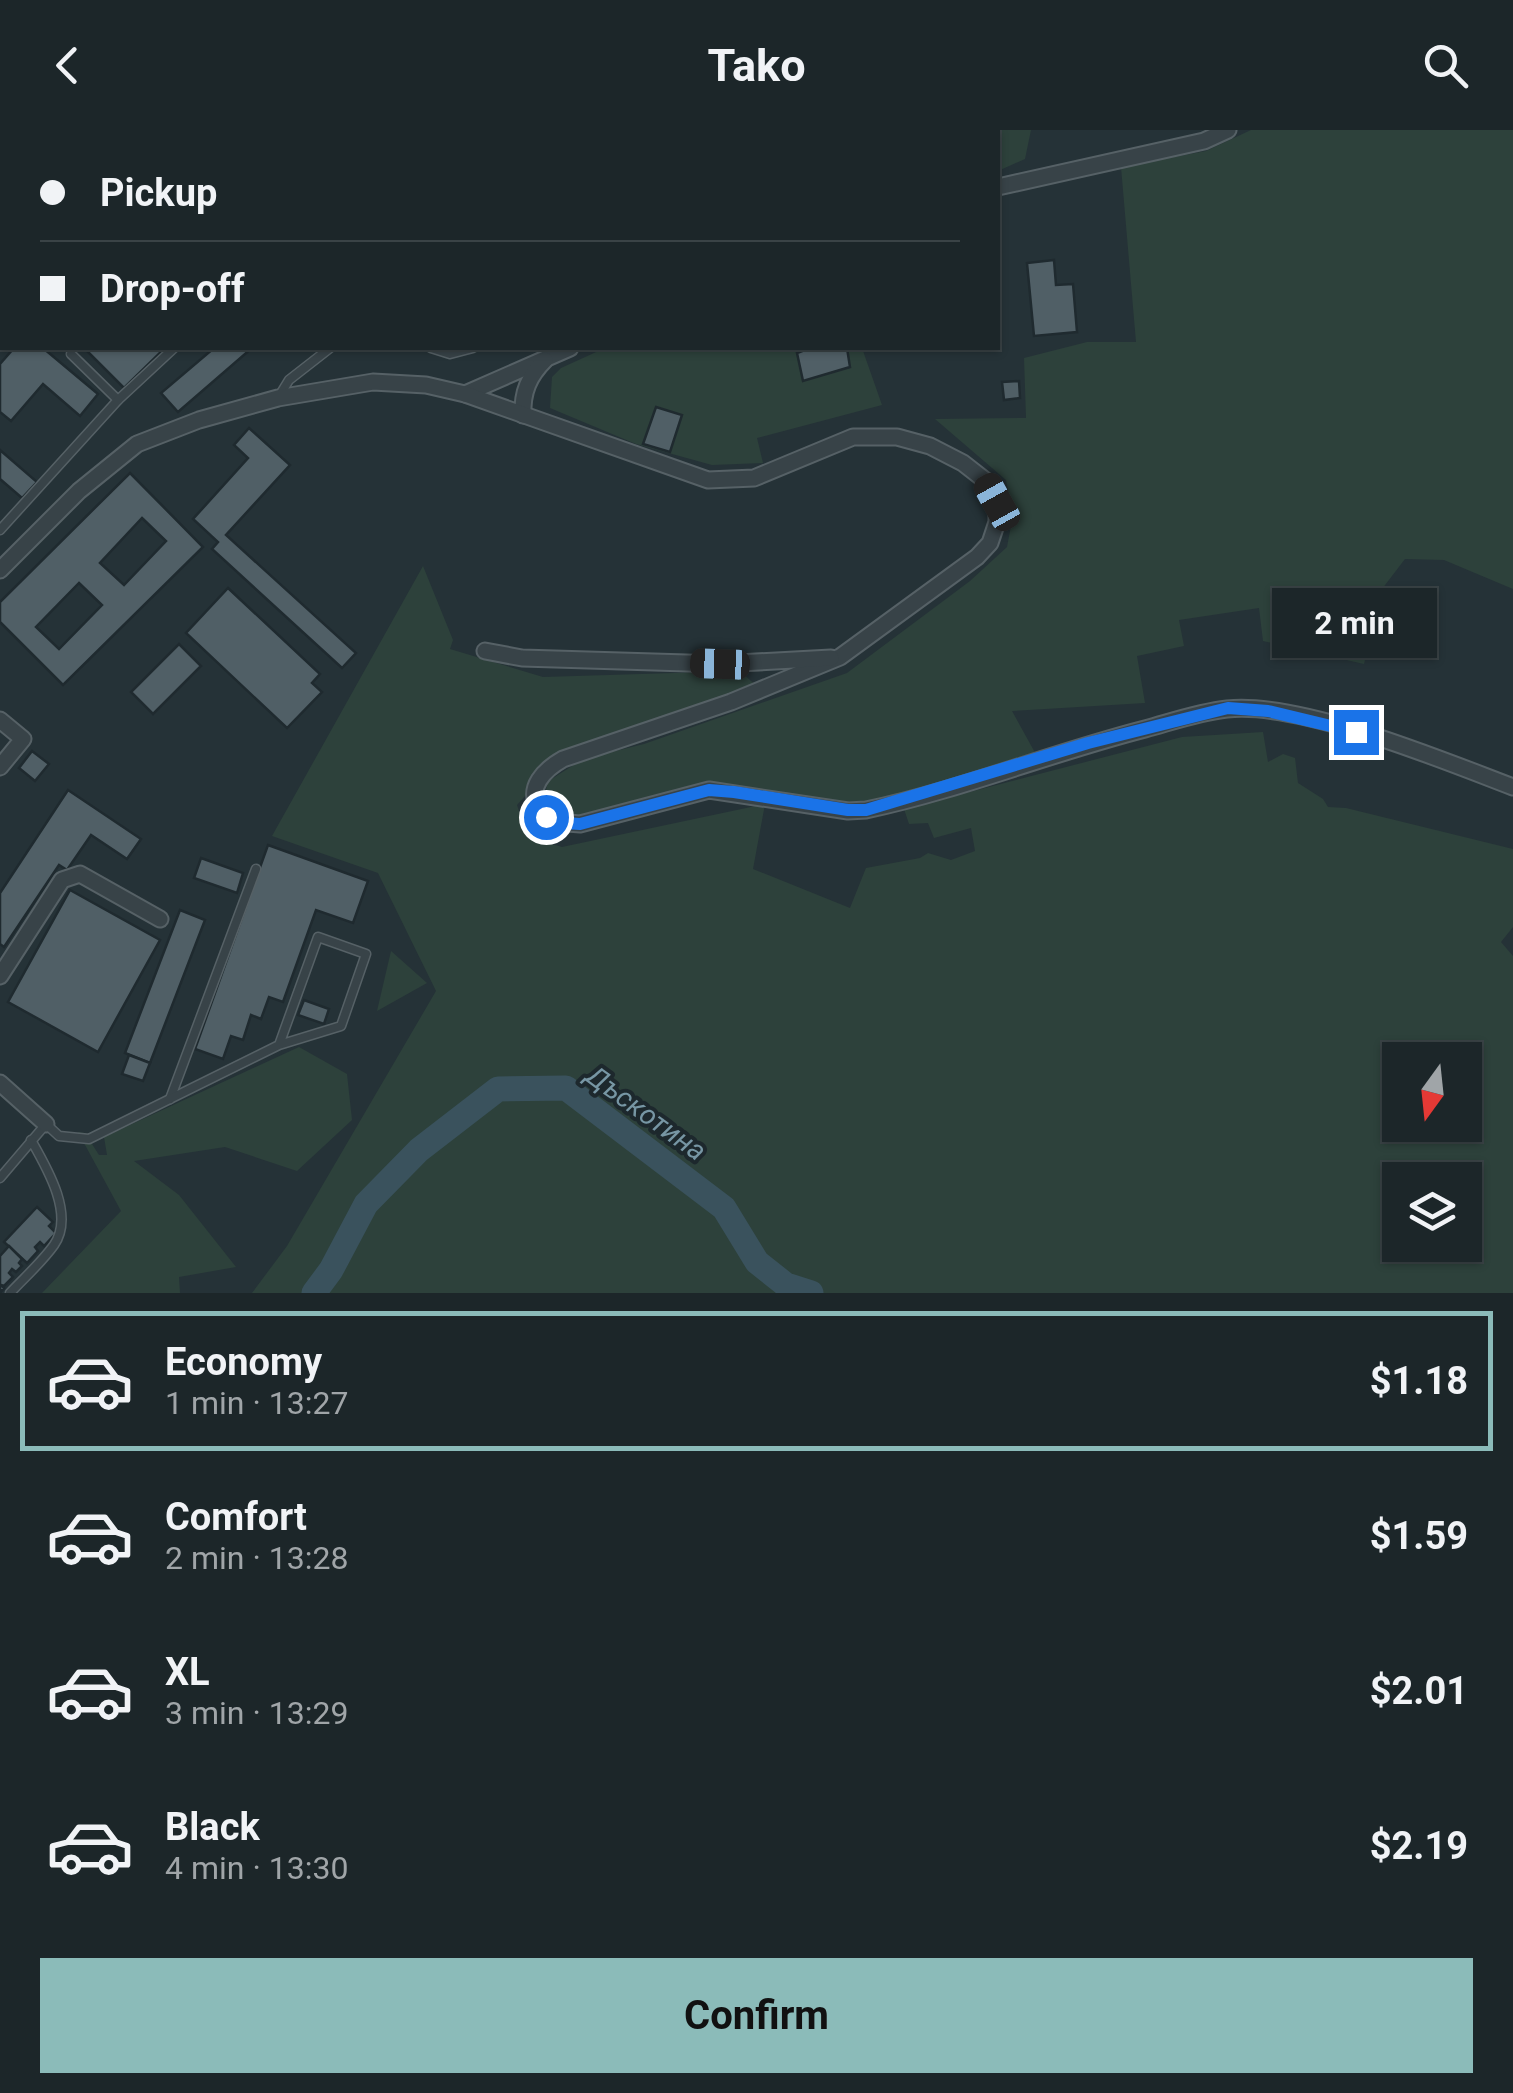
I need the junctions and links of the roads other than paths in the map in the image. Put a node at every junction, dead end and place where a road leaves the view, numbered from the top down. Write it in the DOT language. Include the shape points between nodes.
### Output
graph roads {
  1 [pos="1228,130"];
  2 [pos="1000,187"];
  3 [pos="172,350"];
  4 [pos="325,350"];
  5 [pos="437,350"];
  6 [pos="465,350"];
  7 [pos="565,350"];
  8 [pos="71,354"];
  9 [pos="550,356"];
  10 [pos="465,394"];
  11 [pos="278,398"];
  12 [pos="118,400"];
  13 [pos="523,414"];
  14 [pos="0,530"];
  15 [pos="0,570"];
  16 [pos="484,651"];
  17 [pos="840,657"];
  18 [pos="0,720"];
  19 [pos="0,767"];
  20 [pos="1513,787"];
  21 [pos="256,869"];
  22 [pos="160,919"];
  23 [pos="0,976"];
  24 [pos="279,1046"];
  25 [pos="0,1083"];
  26 [pos="170,1099"];
  27 [pos="46,1124"];
  28 [pos="31,1140"];
  29 [pos="0,1178"];
  30 [pos="10,1293"];
  1 -- 2 [label="street"];
  3 -- 12 [label="lane"];
  4 -- 11 [label="lane"];
  5 -- 6 [label="lane"];
  7 -- 9 [label="street"];
  8 -- 12 [label="lane"];
  9 -- 10 [label="street"];
  9 -- 13 [label="street" via="530,380"];
  10 -- 11 [label="street" via="373,382"];
  10 -- 13 [label="street"];
  11 -- 15 [label="street" via="137,444"];
  12 -- 14 [label="lane"];
  13 -- 17 [label="street" via="708,480 754,478 872,434 930,446 986,481 997,502 990,543"];
  16 -- 17 [label="street" via="720,664"];
  17 -- 20 [label="street" via="562,759 538,780 537,806 546,817 580,824 709,790 866,810 1228,708 1319,721"];
  18 -- 19 [label="street" via="23,739"];
  21 -- 26 [label="lane"];
  22 -- 23 [label="street" via="80,874 62,880"];
  24 -- 24 [label="lane" via="341,1026 366,954 318,937"];
  24 -- 26 [label="lane"];
  25 -- 27 [label="street"];
  26 -- 27 [label="lane" via="88,1139 59,1136"];
  27 -- 28 [label="lane"];
  28 -- 29 [label="lane"];
  28 -- 30 [label="lane" via="63,1216 62,1230"];
}
